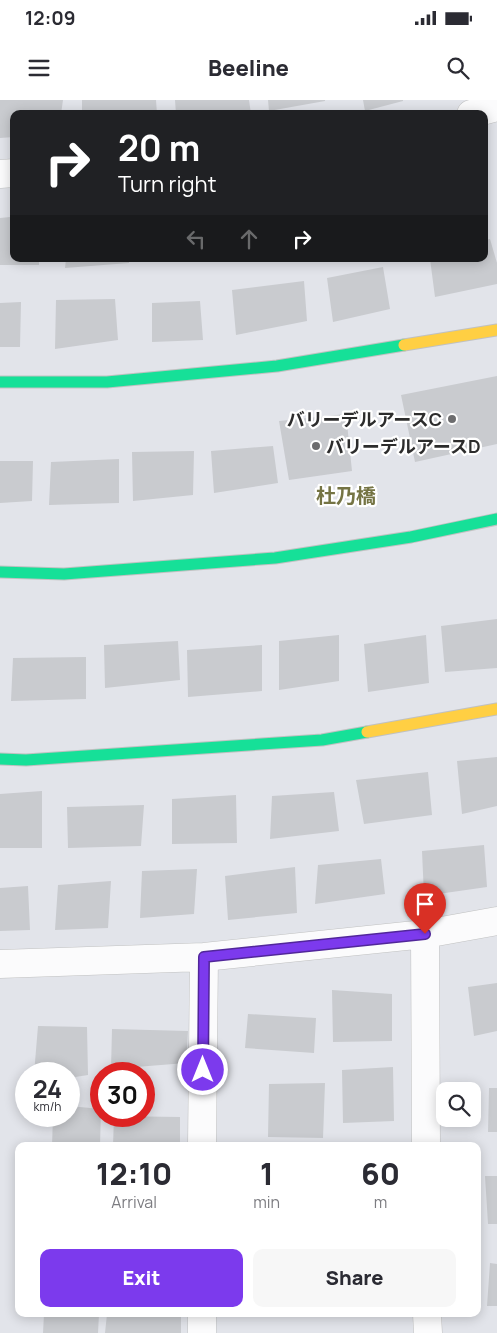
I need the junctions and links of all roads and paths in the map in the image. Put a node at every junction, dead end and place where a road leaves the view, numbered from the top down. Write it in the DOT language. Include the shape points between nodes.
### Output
graph roads {
  1 [pos="497,330"];
  2 [pos="0,382"];
  3 [pos="497,519"];
  4 [pos="0,572"];
  5 [pos="497,710"];
  6 [pos="0,760"];
  7 [pos="497,921"];
  8 [pos="425,934"];
  9 [pos="204,957"];
  10 [pos="0,964"];
  11 [pos="202,1142"];
  12 [pos="426,1142"];
  13 [pos="202,1317"];
  14 [pos="427,1317"];
  15 [pos="202,1333"];
  16 [pos="428,1333"];
  1 -- 2 [label="street" via="277,366 107,382"];
  3 -- 4 [label="street" via="411,537 275,558 64,574"];
  5 -- 6 [label="street" via="322,740"];
  7 -- 8 [label="street"];
  8 -- 9 [label="street"];
  8 -- 12 [label="street"];
  9 -- 10 [label="street"];
  9 -- 11 [label="street"];
  13 -- 15 [label="street"];
  14 -- 16 [label="street"];
}
